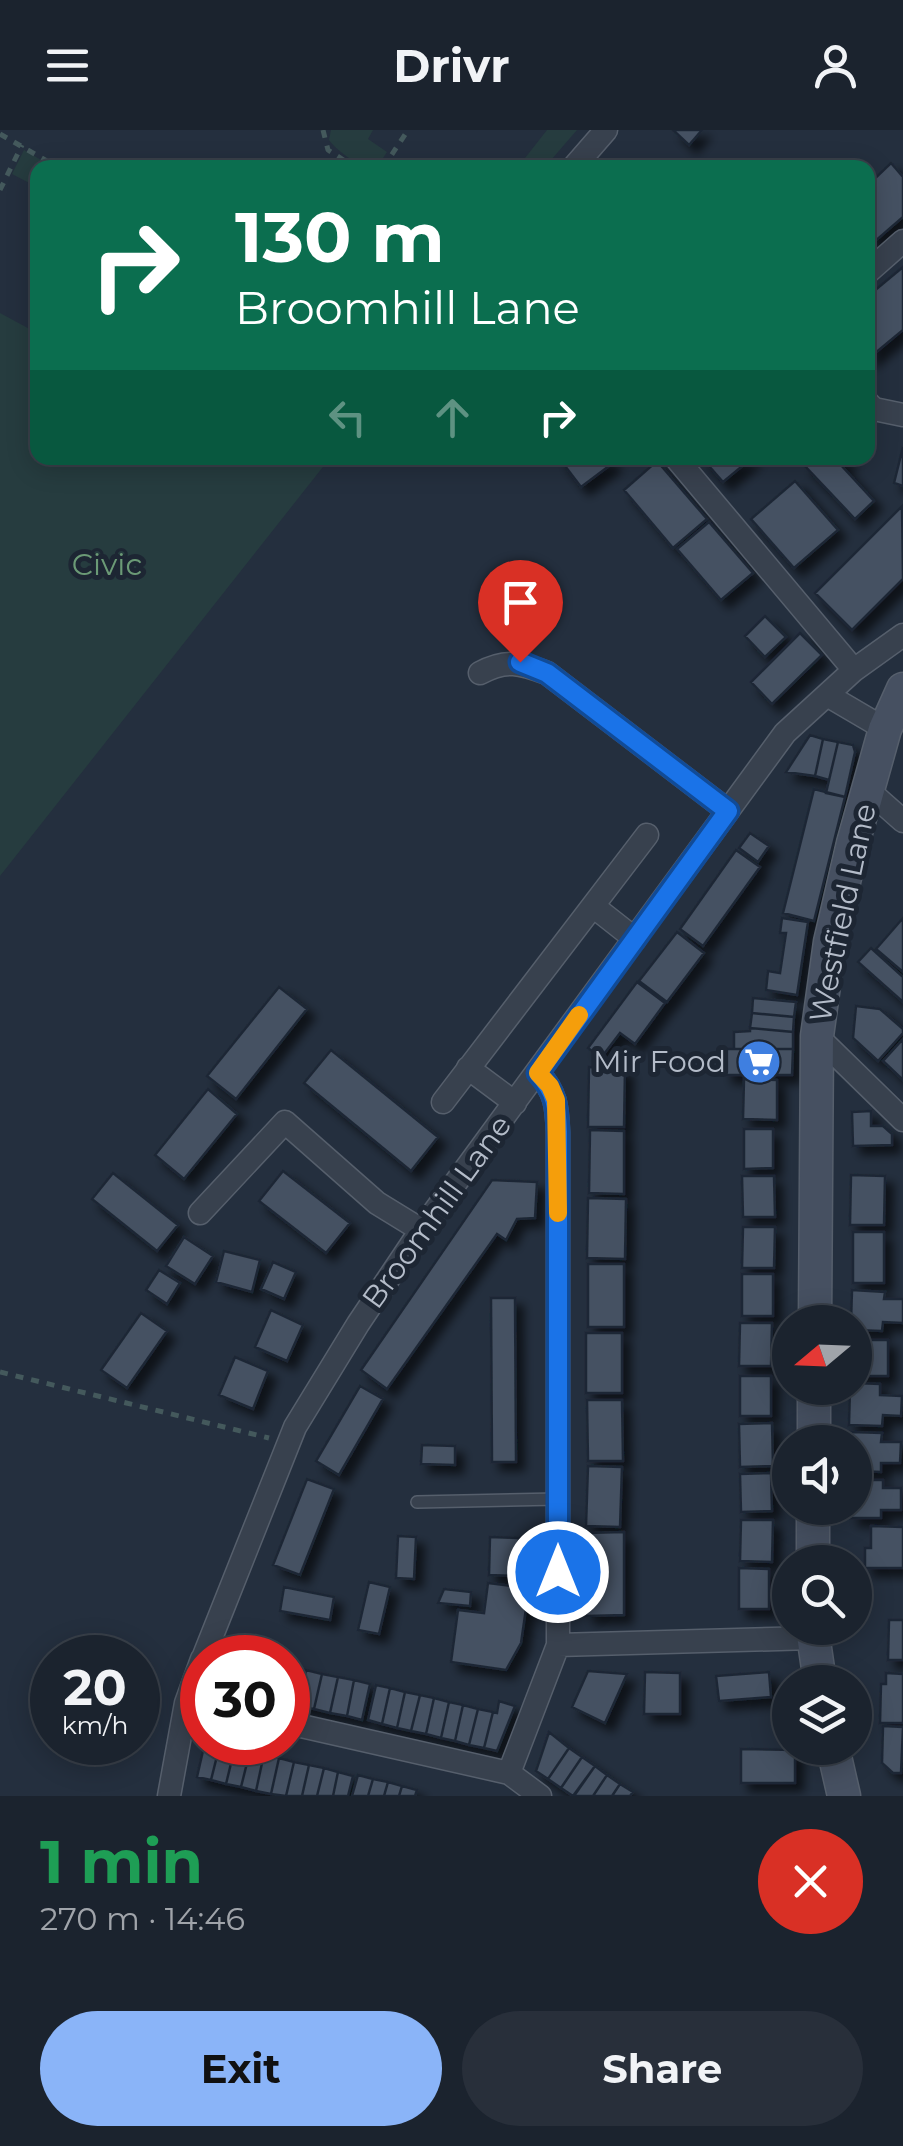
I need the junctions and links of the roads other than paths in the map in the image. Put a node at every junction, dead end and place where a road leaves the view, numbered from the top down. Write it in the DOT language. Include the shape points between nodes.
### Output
graph roads {
  1 [pos="606,130"];
  2 [pos="579,160"];
  3 [pos="903,241"];
  4 [pos="875,266"];
  5 [pos="875,408"];
  6 [pos="903,416"];
  7 [pos="682,465"];
  8 [pos="903,635"];
  9 [pos="854,670"];
  10 [pos="480,673"];
  11 [pos="903,688"];
  12 [pos="827,695"];
  13 [pos="885,729"];
  14 [pos="868,790"];
  15 [pos="728,811"];
  16 [pos="903,821"];
  17 [pos="647,835"];
  18 [pos="593,906"];
  19 [pos="635,939"];
  20 [pos="817,1036"];
  21 [pos="468,1068"];
  22 [pos="538,1073"];
  23 [pos="442,1102"];
  24 [pos="516,1103"];
  25 [pos="903,1120"];
  26 [pos="200,1213"];
  27 [pos="422,1230"];
  28 [pos="815,1305"];
  29 [pos="558,1499"];
  30 [pos="418,1502"];
  31 [pos="212,1635"];
  32 [pos="772,1635"];
  33 [pos="558,1645"];
  34 [pos="310,1729"];
  35 [pos="180,1754"];
  36 [pos="837,1765"];
  37 [pos="509,1773"];
  38 [pos="168,1796"];
  39 [pos="540,1796"];
  40 [pos="844,1796"];
  1 -- 2 [label="street"];
  3 -- 4 [label="street"];
  5 -- 6 [label="street"];
  7 -- 9 [label="street"];
  8 -- 9 [label="street, Broomhill Lane"];
  9 -- 12 [label="street, Broomhill Lane"];
  10 -- 15 [label="street" via="500,662 520,662 547,673"];
  11 -- 13 [label="street, Westfield Lane"];
  12 -- 13 [label="street"];
  12 -- 15 [label="street, Broomhill Lane" via="785,733"];
  13 -- 14 [label="street, Westfield Lane"];
  14 -- 16 [label="street"];
  14 -- 20 [label="street, Westfield Lane" via="830,942"];
  15 -- 19 [label="street, Broomhill Lane"];
  17 -- 18 [label="street"];
  18 -- 19 [label="street"];
  18 -- 21 [label="street"];
  19 -- 22 [label="street, Broomhill Lane"];
  20 -- 25 [label="street"];
  20 -- 28 [label="street, Westfield Lane"];
  21 -- 23 [label="street"];
  21 -- 24 [label="street"];
  22 -- 24 [label="street, Broomhill Lane"];
  22 -- 29 [label="street" via="556,1100 558,1132"];
  24 -- 27 [label="street, Broomhill Lane"];
  26 -- 27 [label="street" via="285,1122 377,1203"];
  27 -- 31 [label="street, Broomhill Lane" via="288,1443"];
  29 -- 30 [label="lane"];
  29 -- 33 [label="street"];
  32 -- 33 [label="street"];
  33 -- 37 [label="street"];
  34 -- 37 [label="street"];
  35 -- 38 [label="street, Broomhill Lane"];
  36 -- 40 [label="street"];
  37 -- 39 [label="street"];
}
